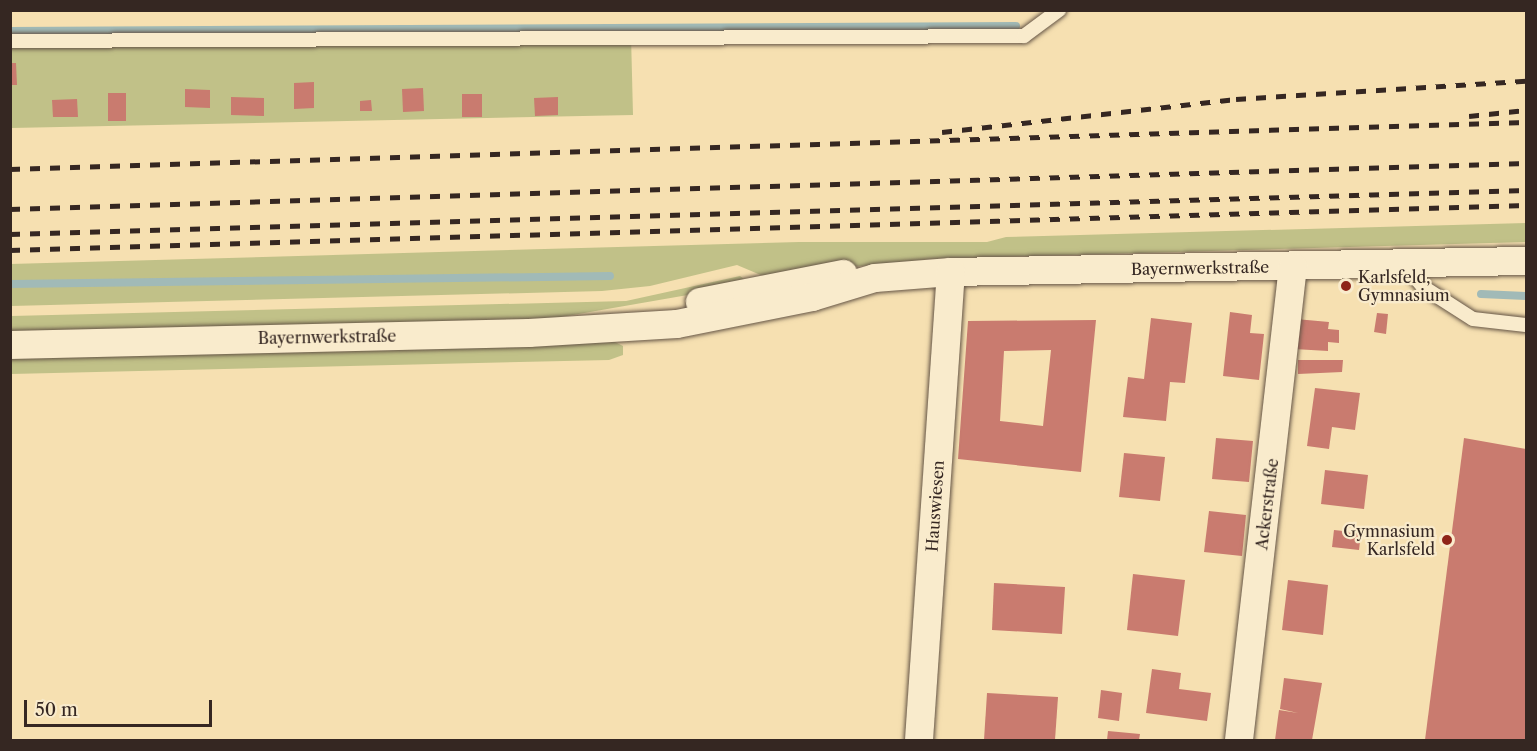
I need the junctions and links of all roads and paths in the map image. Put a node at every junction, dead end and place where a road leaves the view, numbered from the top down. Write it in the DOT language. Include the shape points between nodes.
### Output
graph roads {
  1 [pos="1059,10"];
  2 [pos="10,41"];
  3 [pos="1527,261"];
  4 [pos="1404,264"];
  5 [pos="1293,267"];
  6 [pos="951,272"];
  7 [pos="1527,325"];
  8 [pos="10,345"];
  9 [pos="919,741"];
  10 [pos="1239,741"];
  1 -- 2 [label="lane" via="1024,36"];
  3 -- 4 [label="street, Bayernwerkstraße"];
  4 -- 5 [label="street, Bayernwerkstraße"];
  4 -- 7 [label="lane" via="1423,287 1473,319"];
  5 -- 6 [label="street, Bayernwerkstraße"];
  5 -- 10 [label="street, Ackerstraße"];
  6 -- 8 [label="street, Bayernwerkstraße" via="875,278 677,324 643,323 529,333"];
  6 -- 9 [label="street, Hauswiesen"];
}
